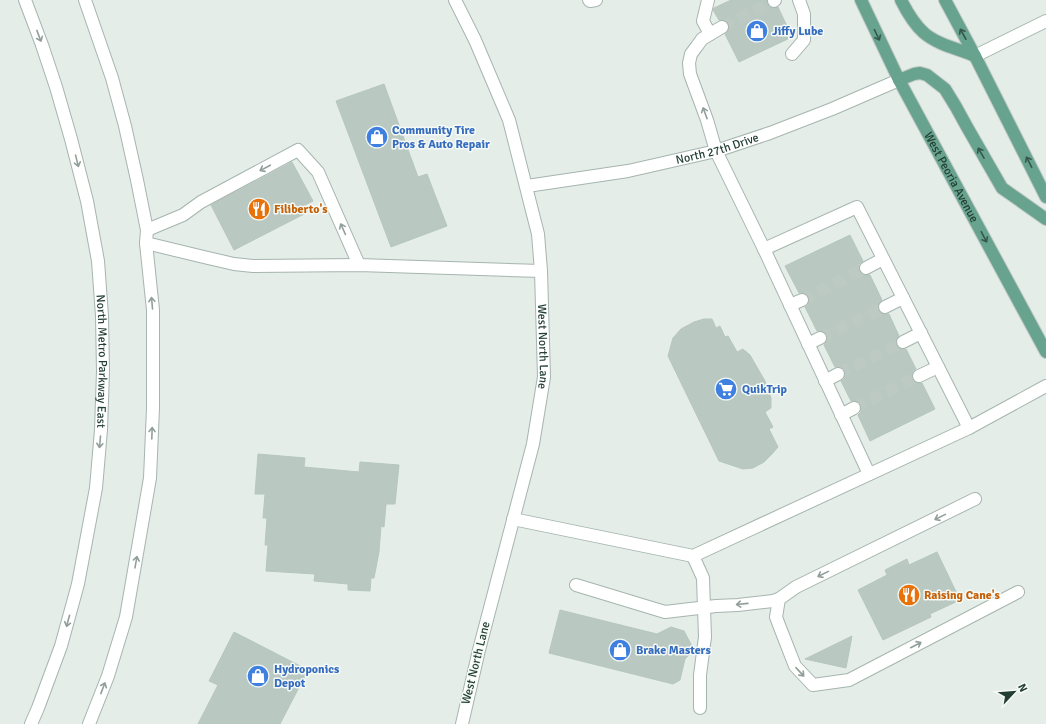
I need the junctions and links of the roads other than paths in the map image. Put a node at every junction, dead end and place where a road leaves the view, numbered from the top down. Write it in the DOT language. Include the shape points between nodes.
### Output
graph roads {
  1 [pos="25,0"];
  2 [pos="85,0"];
  3 [pos="455,0"];
  4 [pos="589,0"];
  5 [pos="596,0"];
  6 [pos="708,0"];
  7 [pos="799,0"];
  8 [pos="860,0"];
  9 [pos="901,0"];
  10 [pos="945,0"];
  11 [pos="1046,22"];
  12 [pos="722,27"];
  13 [pos="710,34"];
  14 [pos="792,54"];
  15 [pos="975,56"];
  16 [pos="899,80"];
  17 [pos="716,150"];
  18 [pos="527,186"];
  19 [pos="1046,197"];
  20 [pos="1046,220"];
  21 [pos="147,230"];
  22 [pos="146,243"];
  23 [pos="764,249"];
  24 [pos="884,259"];
  25 [pos="359,265"];
  26 [pos="866,268"];
  27 [pos="541,271"];
  28 [pos="903,298"];
  29 [pos="802,300"];
  30 [pos="790,305"];
  31 [pos="885,307"];
  32 [pos="921,333"];
  33 [pos="820,338"];
  34 [pos="903,342"];
  35 [pos="808,344"];
  36 [pos="1046,352"];
  37 [pos="938,366"];
  38 [pos="838,374"];
  39 [pos="919,376"];
  40 [pos="825,381"];
  41 [pos="1046,386"];
  42 [pos="854,408"];
  43 [pos="841,415"];
  44 [pos="969,428"];
  45 [pos="869,474"];
  46 [pos="975,499"];
  47 [pos="513,518"];
  48 [pos="693,556"];
  49 [pos="576,585"];
  50 [pos="1018,592"];
  51 [pos="779,599"];
  52 [pos="704,608"];
  53 [pos="700,708"];
  54 [pos="31,724"];
  55 [pos="89,724"];
  56 [pos="462,724"];
  1 -- 54 [label="street, North Metro Parkway East, one-way" via="56,87 87,201 98,261 103,370 96,488 78,584 61,646"];
  2 -- 21 [label="street" via="112,78"];
  3 -- 18 [label="street, West North Lane" via="509,120"];
  4 -- 5 [label="street"];
  6 -- 13 [label="street" via="703,21"];
  7 -- 14 [label="street" via="804,14 804,40"];
  8 -- 16 [label="main road, West Peoria Avenue, one-way"];
  9 -- 15 [label="main road" via="924,33"];
  15 -- 10 [label="main road, one-way"];
  11 -- 15 [label="street"];
  12 -- 13 [label="street"];
  17 -- 13 [label="street, one-way" via="690,74 689,63 691,54 702,39"];
  19 -- 15 [label="main road, one-way"];
  16 -- 17 [label="street, North 27th Drive" via="826,112"];
  20 -- 16 [label="main road, one-way" via="1002,188 945,89 927,75 920,73"];
  16 -- 36 [label="main road, West Peoria Avenue, one-way"];
  17 -- 18 [label="street, North 27th Drive" via="628,170"];
  17 -- 23 [label="street"];
  18 -- 27 [label="street, West North Lane" via="538,234"];
  21 -- 22 [label="street"];
  25 -- 21 [label="street, one-way" via="318,172 298,150 201,202 182,215"];
  22 -- 25 [label="street" via="253,266"];
  55 -- 22 [label="street, one-way" via="108,676 126,617 150,478 153,310"];
  23 -- 24 [label="street" via="857,207"];
  23 -- 30 [label="street"];
  24 -- 26 [label="street"];
  24 -- 28 [label="street"];
  25 -- 27 [label="street"];
  27 -- 47 [label="street, West North Lane" via="544,377 533,444"];
  28 -- 31 [label="street"];
  28 -- 32 [label="street"];
  29 -- 30 [label="street"];
  30 -- 35 [label="street"];
  32 -- 34 [label="street"];
  32 -- 37 [label="street"];
  33 -- 35 [label="street"];
  35 -- 40 [label="street"];
  37 -- 39 [label="street"];
  37 -- 44 [label="street"];
  38 -- 40 [label="street"];
  40 -- 43 [label="street"];
  41 -- 44 [label="street"];
  42 -- 43 [label="street"];
  43 -- 45 [label="street"];
  44 -- 45 [label="street"];
  45 -- 48 [label="street"];
  46 -- 51 [label="street, one-way" via="796,587"];
  47 -- 48 [label="street"];
  47 -- 56 [label="street, West North Lane"];
  48 -- 52 [label="street" via="703,578"];
  49 -- 52 [label="street" via="665,612"];
  51 -- 50 [label="street, one-way" via="776,617 779,626 795,666 813,686 849,680"];
  51 -- 52 [label="street, one-way"];
  52 -- 53 [label="street" via="705,637 700,675"];
}
